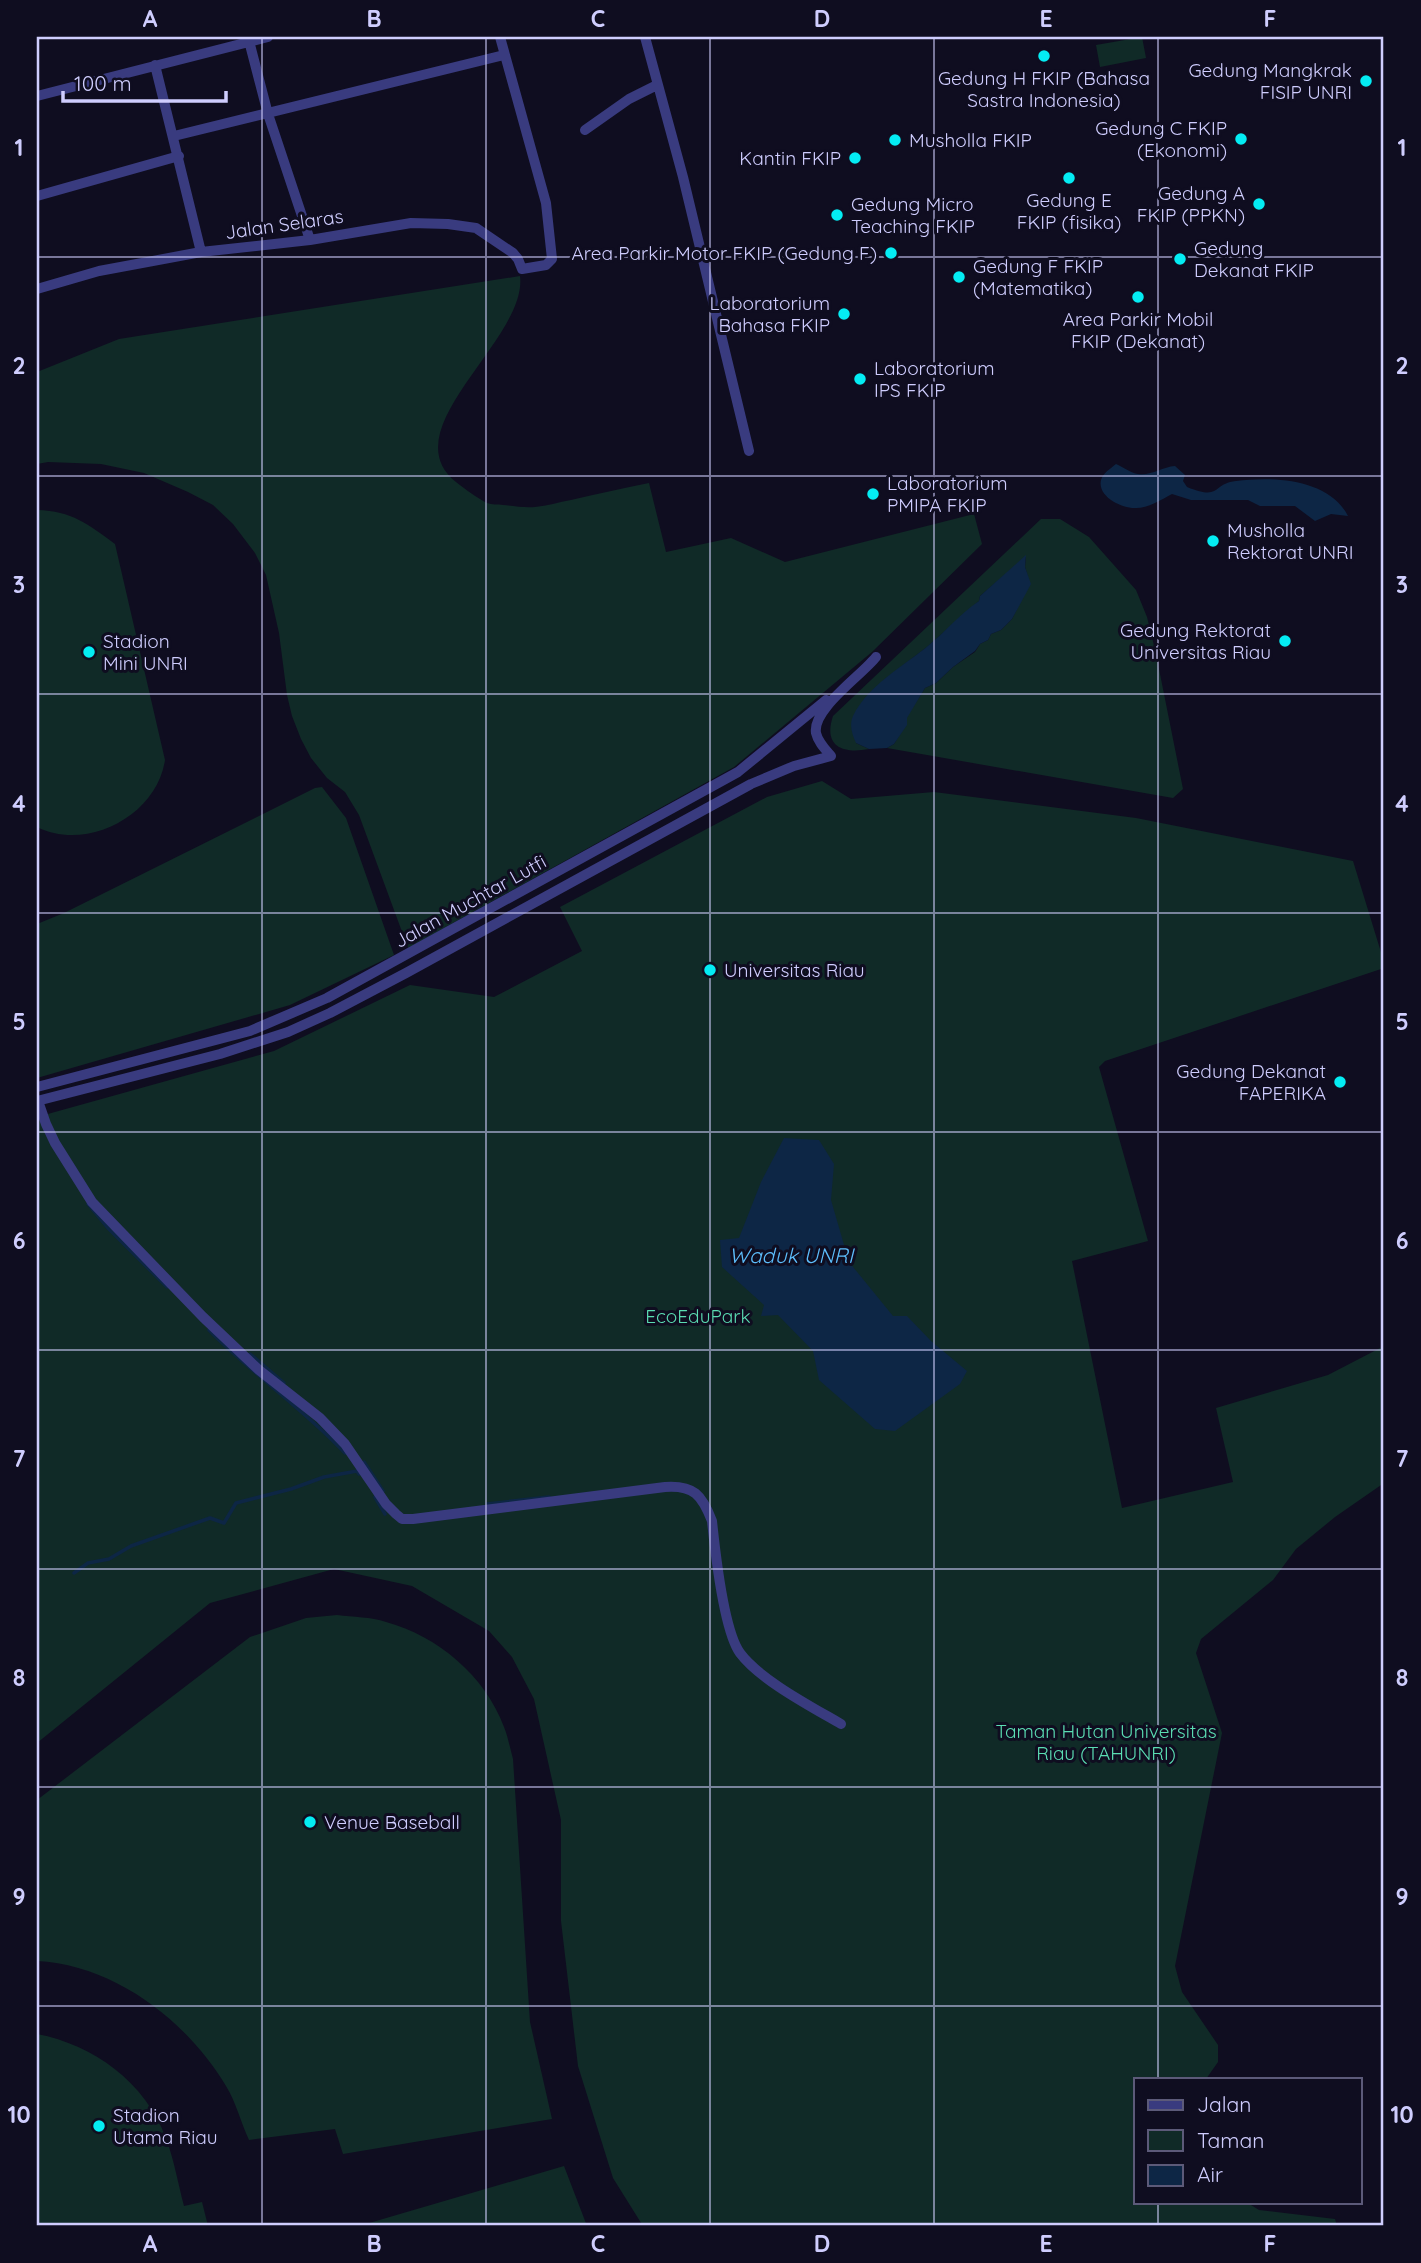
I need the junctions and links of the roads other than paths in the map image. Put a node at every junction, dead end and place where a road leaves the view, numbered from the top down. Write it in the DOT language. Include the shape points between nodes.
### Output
graph roads {
  1 [pos="268,37"];
  2 [pos="500,37"];
  3 [pos="645,37"];
  4 [pos="248,39"];
  5 [pos="504,55"];
  6 [pos="155,65"];
  7 [pos="657,85"];
  8 [pos="37,96"];
  9 [pos="268,114"];
  10 [pos="585,130"];
  11 [pos="174,136"];
  12 [pos="179,156"];
  13 [pos="37,196"];
  14 [pos="310,240"];
  15 [pos="201,253"];
  16 [pos="37,289"];
  17 [pos="749,451"];
  18 [pos="37,1087"];
  19 [pos="37,1101"];
  20 [pos="841,1724"];
  1 -- 4 [label="street"];
  2 -- 5 [label="street"];
  3 -- 7 [label="street"];
  4 -- 6 [label="street"];
  4 -- 9 [label="street"];
  5 -- 9 [label="street"];
  5 -- 14 [label="street, Jalan Selaras" via="542,190 550,262 522,270 513,253 476,228 448,224 411,223"];
  6 -- 8 [label="street"];
  6 -- 11 [label="street"];
  7 -- 10 [label="street"];
  7 -- 17 [label="street"];
  9 -- 11 [label="street"];
  9 -- 14 [label="street"];
  11 -- 12 [label="street"];
  12 -- 13 [label="street"];
  12 -- 15 [label="street"];
  14 -- 15 [label="street, Jalan Selaras"];
  15 -- 16 [label="street, Jalan Selaras" via="99,271"];
  18 -- 19 [label="street, Jalan Muchtar Lutfi" via="250,1031 327,998 737,772 876,657 817,720 817,738 831,756 751,784 406,973 288,1032 229,1052"];
  19 -- 20 [label="street" via="55,1143 92,1202 203,1317 259,1370 320,1418 402,1519 664,1487 692,1489 712,1521 729,1622 740,1654 793,1695"];
}
